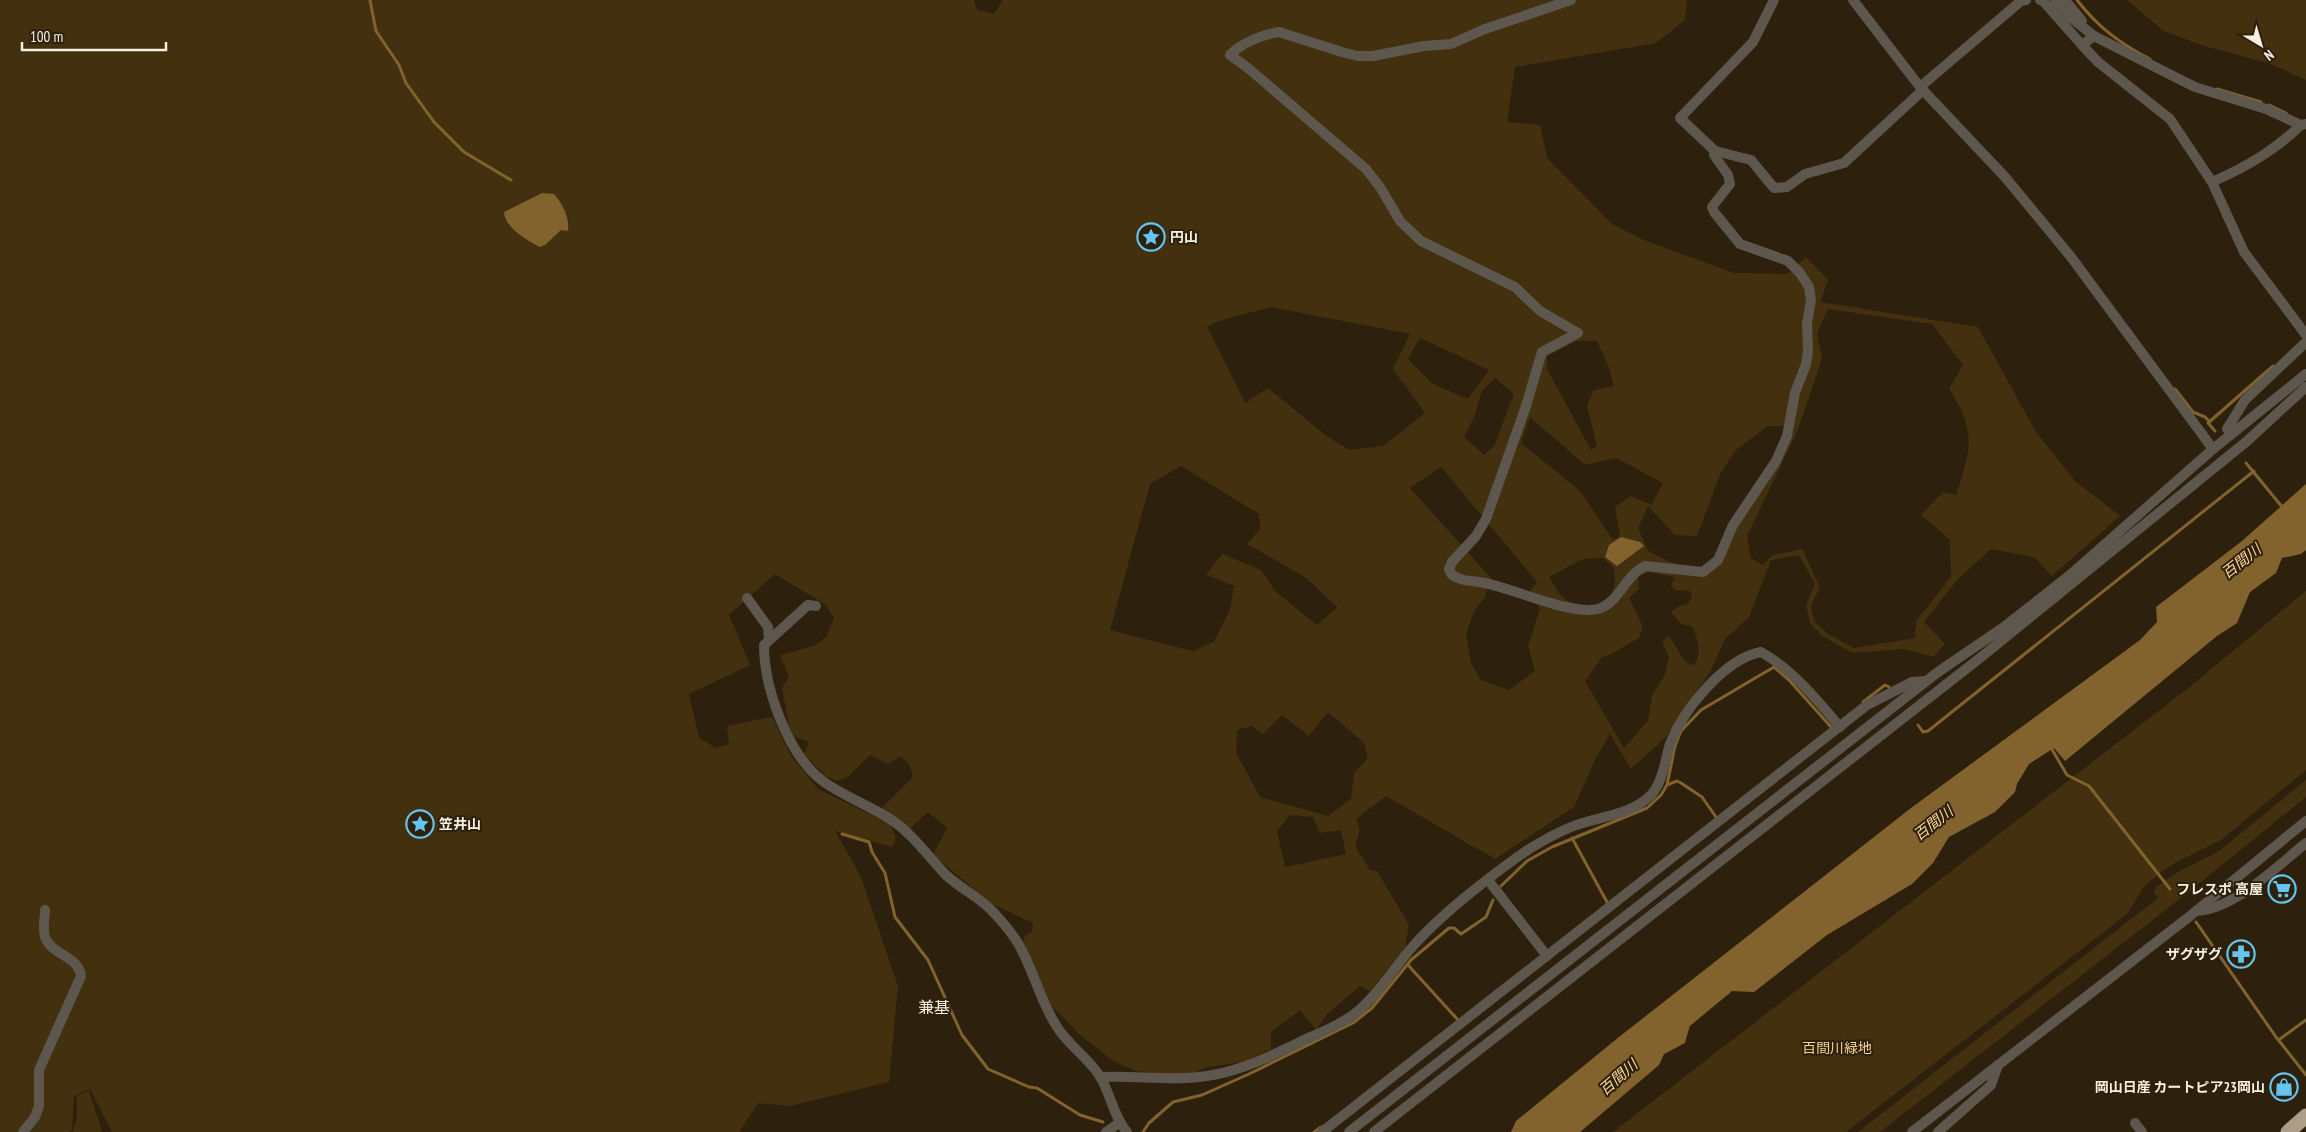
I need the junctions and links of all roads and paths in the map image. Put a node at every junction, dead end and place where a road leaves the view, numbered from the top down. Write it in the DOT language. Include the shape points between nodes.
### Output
graph roads {
  1 [pos="1571,0"];
  2 [pos="1774,0"];
  3 [pos="1853,0"];
  4 [pos="2026,0"];
  5 [pos="2040,0"];
  6 [pos="2055,0"];
  7 [pos="2065,0"];
  8 [pos="2094,36"];
  9 [pos="2082,45"];
  10 [pos="1921,88"];
  11 [pos="2303,124"];
  12 [pos="1715,151"];
  13 [pos="2212,182"];
  14 [pos="2306,337"];
  15 [pos="2306,374"];
  16 [pos="2306,387"];
  17 [pos="2231,434"];
  18 [pos="2213,449"];
  19 [pos="747,598"];
  20 [pos="816,606"];
  21 [pos="769,639"];
  22 [pos="1926,681"];
  23 [pos="1838,725"];
  24 [pos="2306,821"];
  25 [pos="2306,843"];
  26 [pos="1488,880"];
  27 [pos="46,910"];
  28 [pos="2196,911"];
  29 [pos="1545,953"];
  30 [pos="1998,1065"];
  31 [pos="1100,1077"];
  32 [pos="2306,1116"];
  33 [pos="1119,1123"];
  34 [pos="2135,1123"];
  35 [pos="23,1132"];
  36 [pos="1106,1132"];
  37 [pos="1127,1132"];
  38 [pos="1322,1132"];
  39 [pos="1349,1132"];
  40 [pos="1374,1132"];
  41 [pos="1912,1132"];
  42 [pos="1938,1132"];
  43 [pos="2142,1132"];
  44 [pos="2288,1132"];
  1 -- 12 [label="street" via="1442,46 1357,56 1279,32 1270,33 1230,55 1366,169 1400,221 1421,242 1515,287 1540,311 1578,333 1542,352 1526,408 1486,519 1449,569 1458,578 1516,591 1576,610 1591,610 1602,608 1637,570 1645,566 1703,572 1718,560 1733,525 1776,461 1787,436 1795,393 1806,364 1811,300 1809,287 1788,261 1740,244 1714,212 1712,207 1730,184 1728,175 1714,155"];
  2 -- 12 [label="street" via="1753,42 1680,118"];
  3 -- 10 [label="street"];
  4 -- 10 [label="street"];
  5 -- 9 [label="street"];
  6 -- 8 [label="street"];
  7 -- 8 [label="street"];
  8 -- 9 [label="street"];
  8 -- 11 [label="street" via="2195,87"];
  9 -- 13 [label="street" via="2098,62 2170,119"];
  10 -- 12 [label="street" via="1844,163 1805,174 1787,187 1774,188 1751,160"];
  10 -- 18 [label="street" via="2005,177 2071,257"];
  11 -- 13 [label="street" via="2257,160"];
  13 -- 14 [label="street" via="2244,252"];
  14 -- 17 [label="street" via="2246,400 2227,429"];
  15 -- 17 [label="street"];
  16 -- 40 [label="street" via="2239,448 1988,652"];
  17 -- 18 [label="street"];
  18 -- 22 [label="street" via="2070,575 2004,628"];
  19 -- 21 [label="street" via="768,626"];
  20 -- 21 [label="street" via="808,605"];
  21 -- 31 [label="street" via="764,645 766,670 776,707 798,755 824,782 891,819 947,876 997,915 1019,944 1040,997 1057,1028"];
  22 -- 23 [label="street" via="1912,682 1867,705"];
  22 -- 39 [label="street"];
  23 -- 26 [label="street" via="1780,664 1762,652 1755,653 1732,665 1692,705 1671,744 1654,792 1644,802 1632,809 1569,828 1518,857"];
  23 -- 29 [label="street"];
  24 -- 28 [label="street"];
  25 -- 28 [label="street" via="2238,896 2210,910"];
  26 -- 29 [label="street"];
  26 -- 31 [label="street" via="1416,943 1370,1000 1337,1025 1247,1066 1212,1075 1179,1079"];
  27 -- 35 [label="street" via="46,939 55,950 76,964 80,976 39,1070 39,1106"];
  28 -- 30 [label="street"];
  29 -- 38 [label="street"];
  30 -- 41 [label="street"];
  30 -- 42 [label="street" via="1991,1085"];
  31 -- 33 [label="street"];
  32 -- 44 [label="highway"];
  33 -- 36 [label="street"];
  33 -- 37 [label="street"];
  34 -- 43 [label="street"];
}
